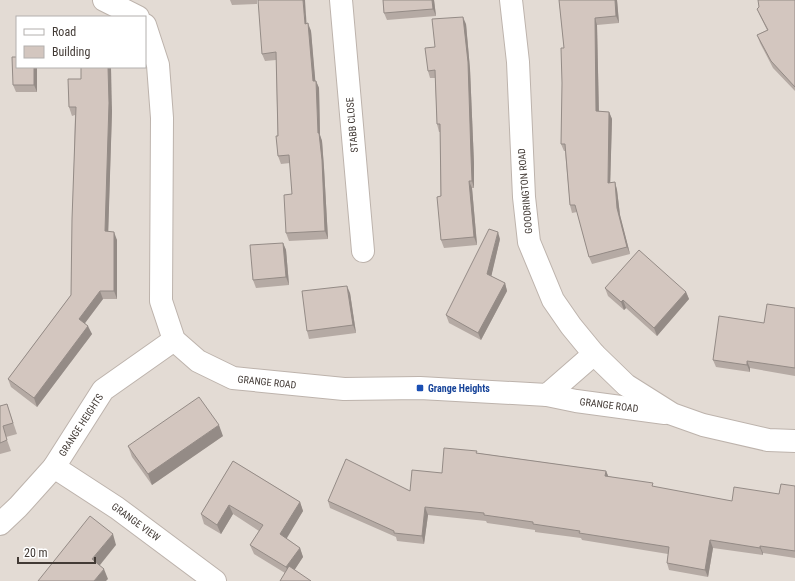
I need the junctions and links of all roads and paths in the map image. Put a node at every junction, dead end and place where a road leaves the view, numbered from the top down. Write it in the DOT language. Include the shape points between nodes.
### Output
graph roads {
  1 [pos="104,0"];
  2 [pos="341,0"];
  3 [pos="511,0"];
  4 [pos="136,16"];
  5 [pos="146,28"];
  6 [pos="363,251"];
  7 [pos="174,340"];
  8 [pos="594,354"];
  9 [pos="547,395"];
  10 [pos="672,414"];
  11 [pos="795,441"];
  12 [pos="54,467"];
  13 [pos="0,524"];
  14 [pos="215,581"];
  1 -- 4 [label="street"];
  2 -- 6 [label="street, STABB CLOSE"];
  3 -- 8 [label="street, GOODRINGTON ROAD" via="518,62 524,197 530,242 553,300"];
  5 -- 7 [label="street" via="158,65 162,118 161,301"];
  7 -- 9 [label="street, GRANGE ROAD" via="198,361 233,378 344,389 420,388"];
  7 -- 12 [label="street, GRANGE HEIGHTS" via="103,390"];
  8 -- 9 [label="street"];
  8 -- 10 [label="street, GOODRINGTON ROAD" via="626,385"];
  9 -- 10 [label="street, GRANGE ROAD"];
  10 -- 11 [label="street, GOODRINGTON ROAD" via="703,425 768,440"];
  12 -- 13 [label="street, GRANGE HEIGHTS"];
  12 -- 14 [label="street, GRANGE VIEW" via="117,508"];
}
